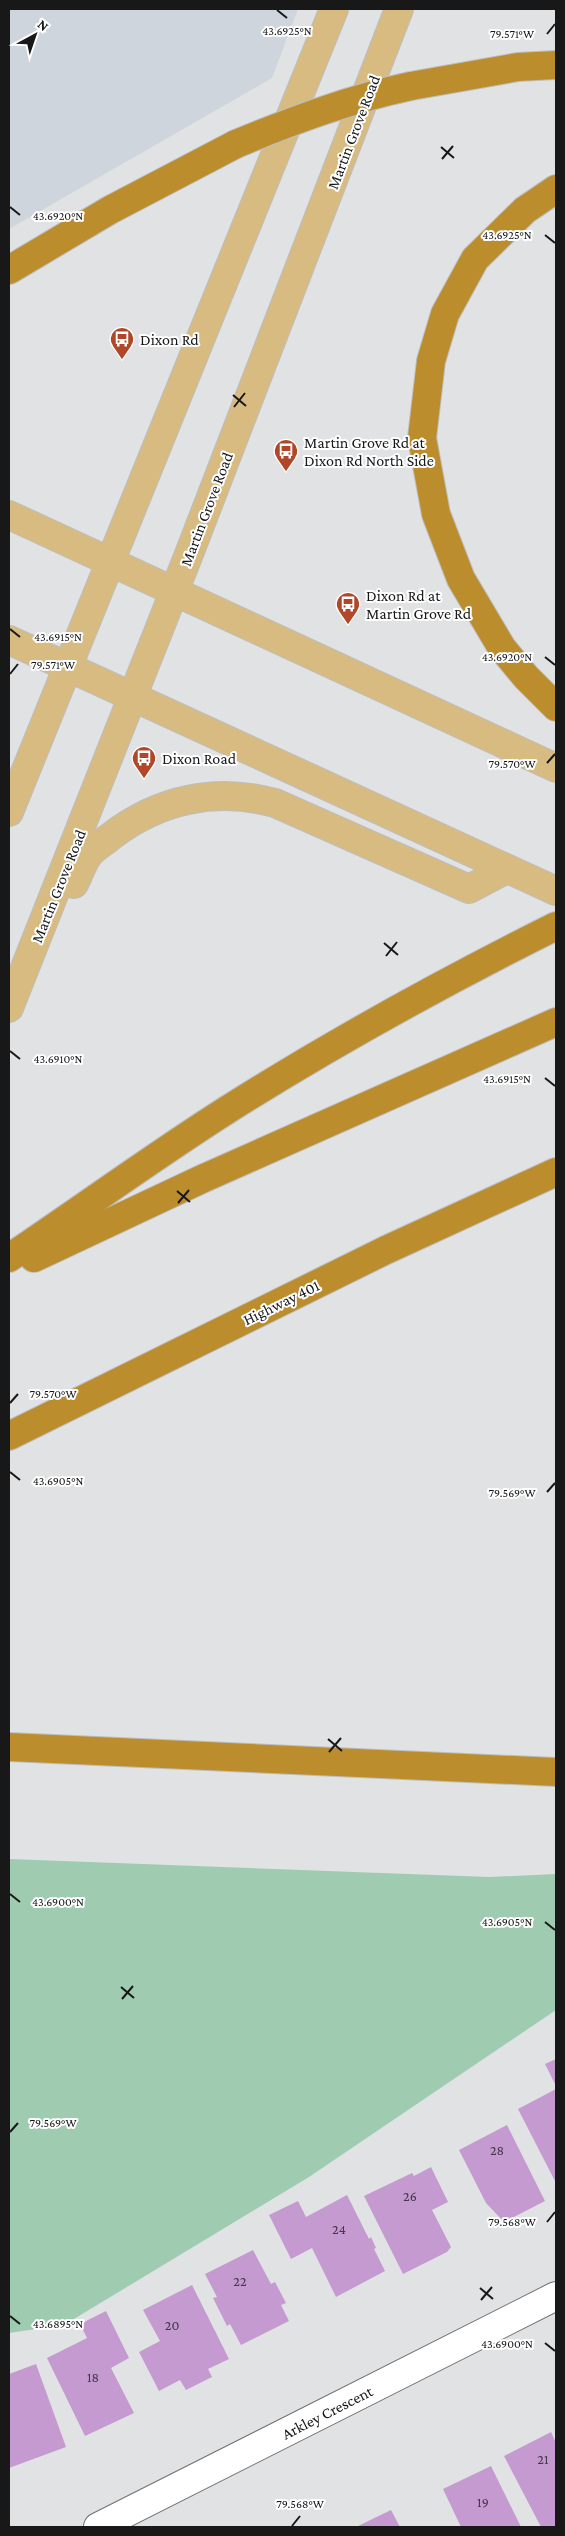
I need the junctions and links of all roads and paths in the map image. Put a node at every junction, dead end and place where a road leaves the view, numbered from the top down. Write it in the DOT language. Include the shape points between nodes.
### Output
graph roads {
  1 [pos="334,9"];
  2 [pos="399,9"];
  3 [pos="556,65"];
  4 [pos="556,189"];
  5 [pos="9,270"];
  6 [pos="9,515"];
  7 [pos="108,562"];
  8 [pos="174,592"];
  9 [pos="9,640"];
  10 [pos="66,666"];
  11 [pos="132,698"];
  12 [pos="556,707"];
  13 [pos="556,768"];
  14 [pos="9,812"];
  15 [pos="507,869"];
  16 [pos="556,891"];
  17 [pos="556,926"];
  18 [pos="34,947"];
  19 [pos="9,1008"];
  20 [pos="556,1022"];
  21 [pos="556,1172"];
  22 [pos="9,1258"];
  23 [pos="9,1269"];
  24 [pos="9,1436"];
  25 [pos="9,1747"];
  26 [pos="556,1772"];
  27 [pos="556,2296"];
  28 [pos="98,2527"];
  1 -- 7 [label="main road"];
  2 -- 8 [label="main road, Martin Grove Road"];
  3 -- 5 [label="highway, bridge" via="518,67 379,92 310,113 236,144 110,210"];
  4 -- 12 [label="highway" via="525,210 475,259 445,314 431,361 422,438 436,514 461,579 502,648"];
  6 -- 7 [label="main road"];
  7 -- 8 [label="main road"];
  7 -- 10 [label="main road"];
  8 -- 11 [label="main road, Martin Grove Road"];
  8 -- 13 [label="main road"];
  9 -- 10 [label="main road"];
  10 -- 11 [label="main road"];
  10 -- 14 [label="main road"];
  11 -- 15 [label="main road"];
  11 -- 18 [label="main road, Martin Grove Road"];
  15 -- 16 [label="main road"];
  15 -- 18 [label="main road" via="469,889 275,803 248,796 218,795 192,799 141,817 87,856 53,933"];
  17 -- 22 [label="highway" via="372,1024 235,1106"];
  18 -- 19 [label="main road, Martin Grove Road"];
  20 -- 23 [label="highway" via="202,1179"];
  21 -- 24 [label="highway, Highway 401" via="386,1250"];
  25 -- 26 [label="highway"];
  27 -- 28 [label="street, Arkley Crescent"];
}
